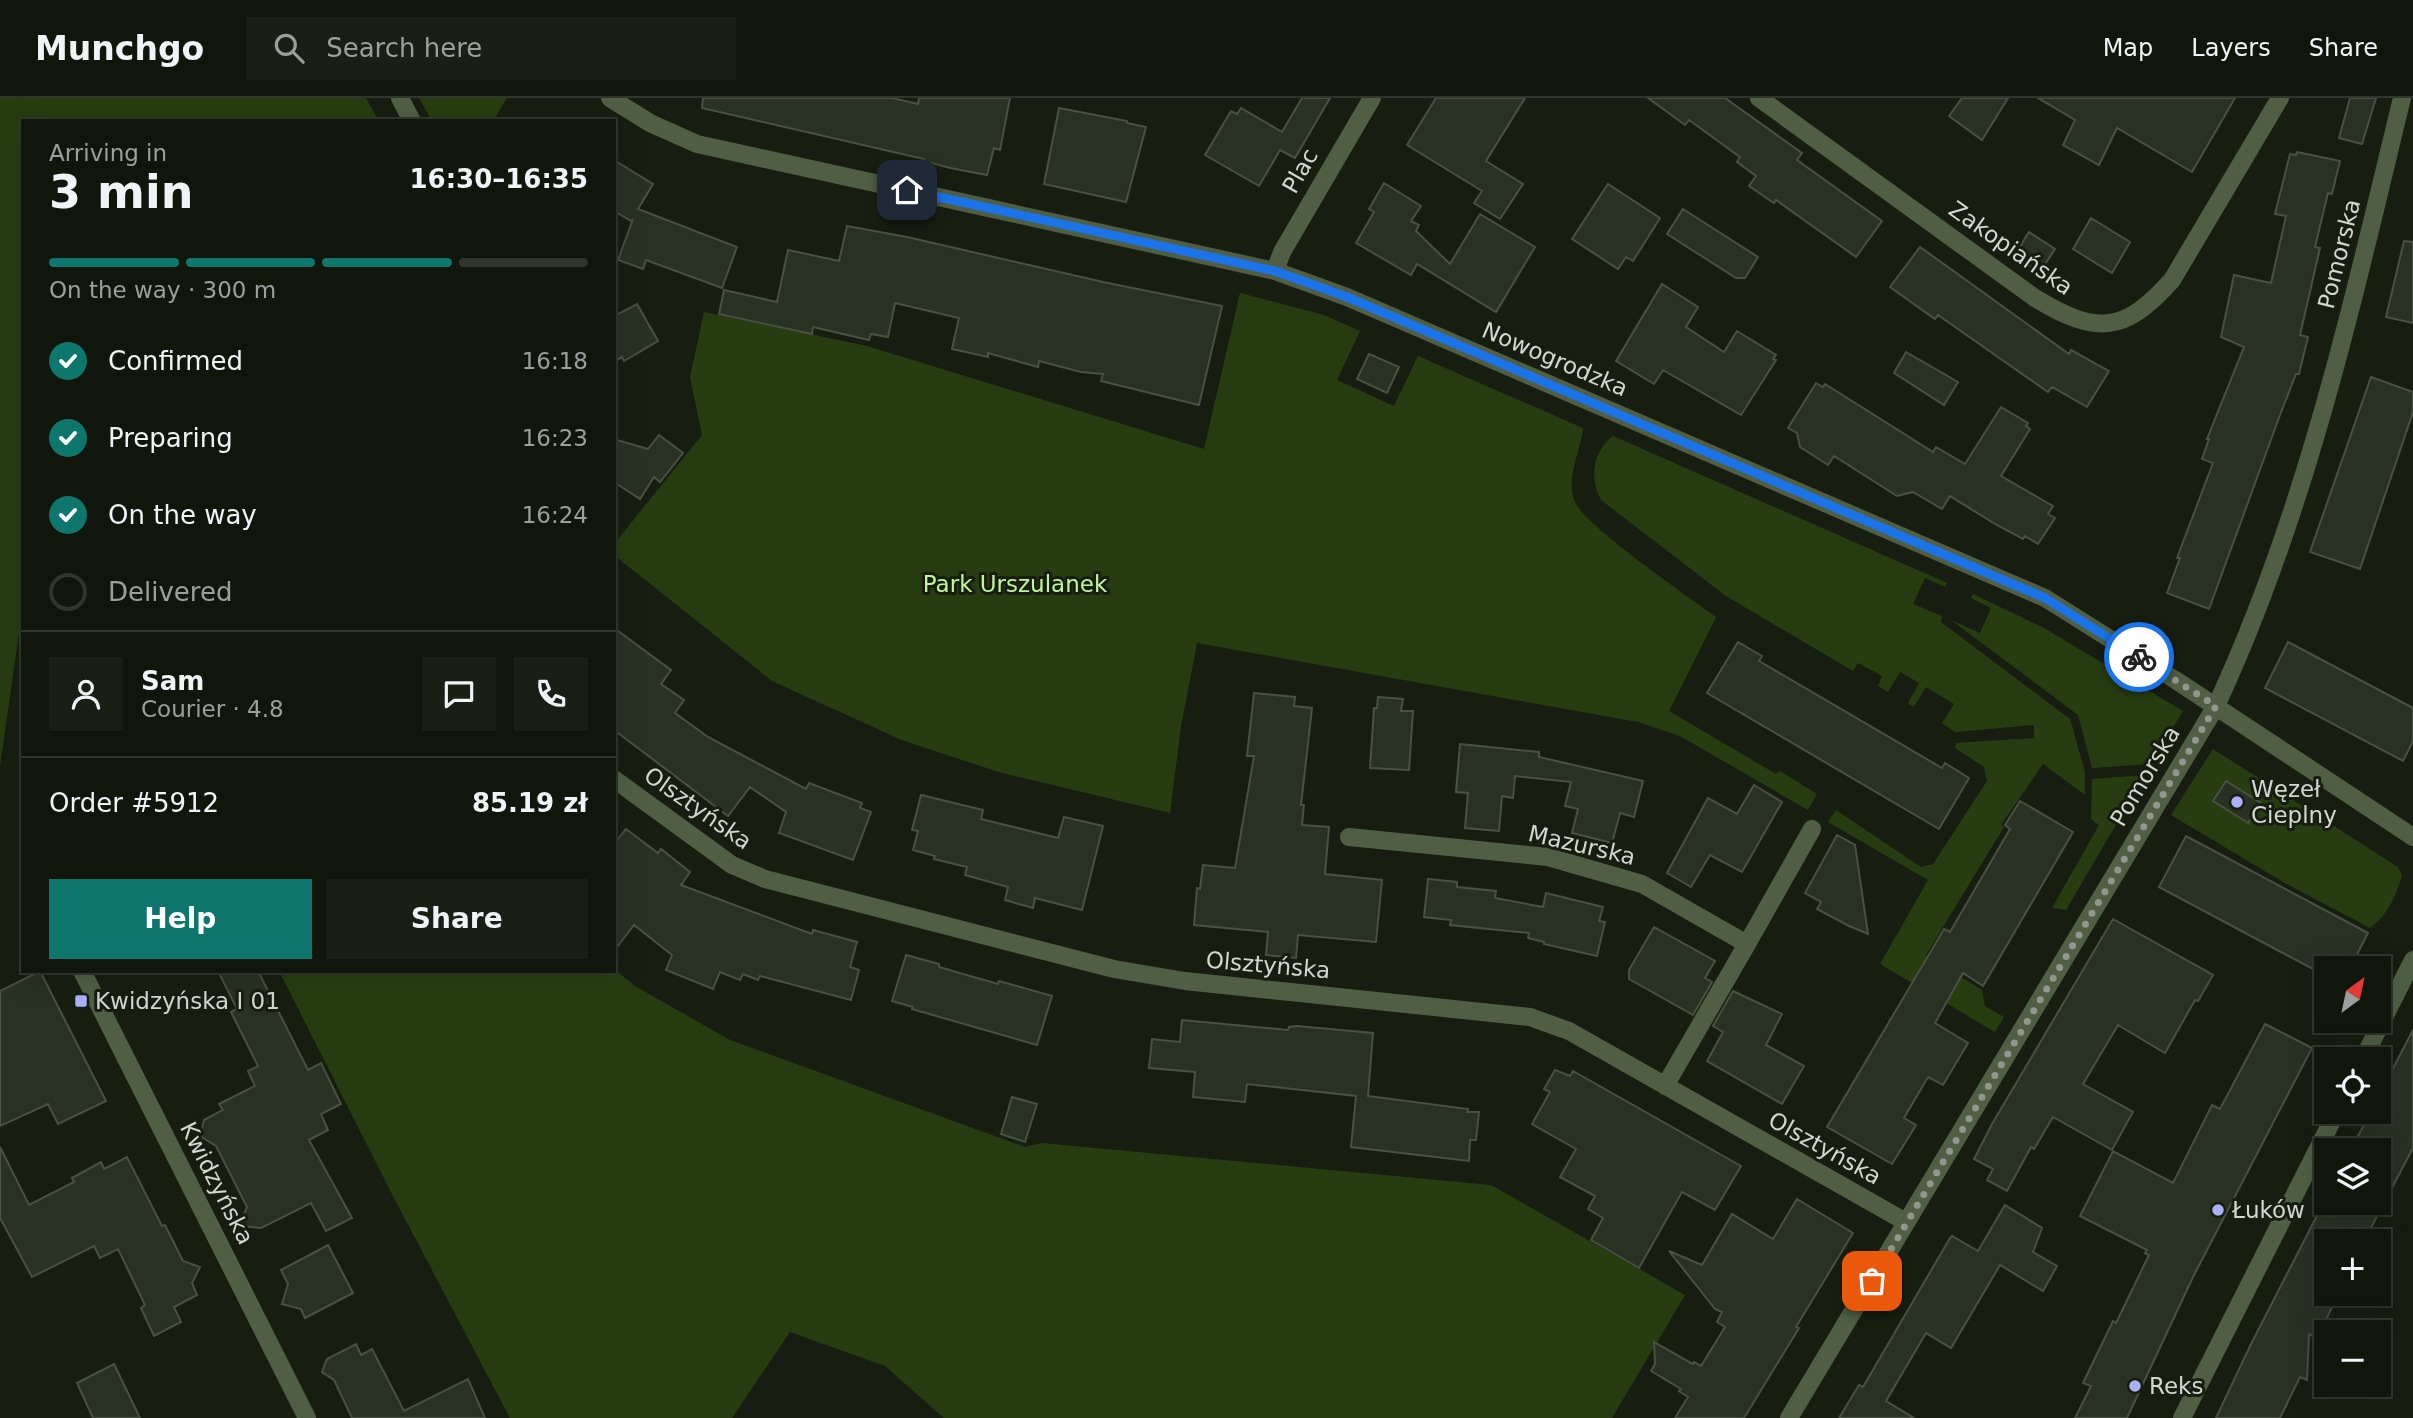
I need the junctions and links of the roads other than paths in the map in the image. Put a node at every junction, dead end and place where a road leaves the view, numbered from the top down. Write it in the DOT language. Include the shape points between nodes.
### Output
graph roads {
  1 [pos="400,98"];
  2 [pos="610,98"];
  3 [pos="1372,98"];
  4 [pos="1759,98"];
  5 [pos="2280,98"];
  6 [pos="2402,98"];
  7 [pos="411,119"];
  8 [pos="1275,271"];
  9 [pos="2216,706"];
  10 [pos="616,780"];
  11 [pos="1812,829"];
  12 [pos="1349,837"];
  13 [pos="2413,837"];
  14 [pos="1747,944"];
  15 [pos="2413,960"];
  16 [pos="83,973"];
  17 [pos="2369,1047"];
  18 [pos="1665,1086"];
  19 [pos="2330,1124"];
  20 [pos="1906,1222"];
  21 [pos="307,1418"];
  22 [pos="1789,1418"];
  23 [pos="2182,1418"];
  1 -- 7 [label="street"];
  2 -- 8 [label="street, Nowogrodzka" via="650,124 697,144"];
  3 -- 8 [label="street, Plac"];
  4 -- 5 [label="street, Zakopiańska" via="2035,298 2062,315 2108,323 2134,316 2172,280"];
  6 -- 9 [label="street, Pomorska" via="2312,453 2238,659"];
  8 -- 9 [label="street, Nowogrodzka" via="1347,297 2045,598"];
  9 -- 13 [label="street, Nowogrodzka"];
  9 -- 20 [label="street, Pomorska"];
  10 -- 18 [label="street, Olsztyńska" via="732,865 765,879 1114,970 1185,982 1530,1017 1569,1031"];
  11 -- 14 [label="street"];
  12 -- 14 [label="street, Mazurska" via="1548,857 1642,884"];
  14 -- 18 [label="street"];
  15 -- 17 [label="street"];
  16 -- 21 [label="street, Kwidzyńska"];
  18 -- 20 [label="street, Olsztyńska"];
  19 -- 23 [label="street"];
  20 -- 22 [label="street, Pomorska"];
}
